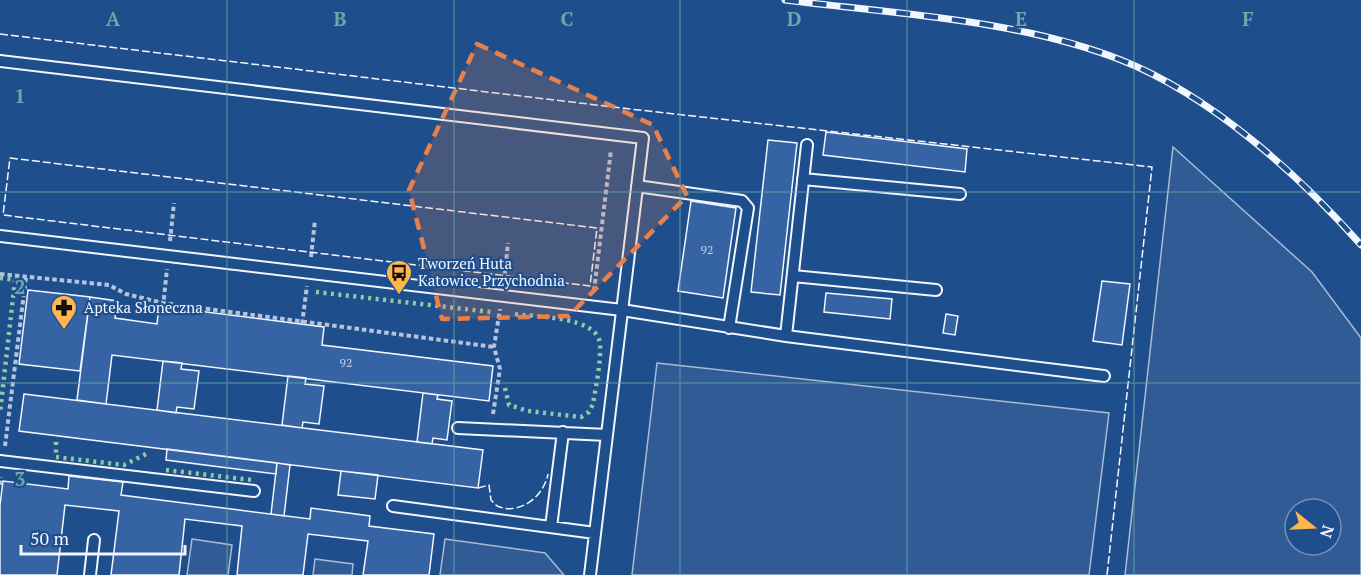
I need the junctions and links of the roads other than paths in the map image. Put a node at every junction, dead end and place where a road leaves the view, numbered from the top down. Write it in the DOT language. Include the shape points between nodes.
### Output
graph roads {
  1 [pos="0,61"];
  2 [pos="807,145"];
  3 [pos="803,179"];
  4 [pos="637,186"];
  5 [pos="960,194"];
  6 [pos="0,236"];
  7 [pos="793,276"];
  8 [pos="936,290"];
  9 [pos="622,310"];
  10 [pos="729,328"];
  11 [pos="786,336"];
  12 [pos="1104,376"];
  13 [pos="458,428"];
  14 [pos="563,432"];
  15 [pos="607,435"];
  16 [pos="2,461"];
  17 [pos="254,491"];
  18 [pos="393,506"];
  19 [pos="551,527"];
  20 [pos="595,533"];
  21 [pos="94,540"];
  22 [pos="90,575"];
  23 [pos="590,575"];
  1 -- 4 [label="lane" via="643,138"];
  2 -- 3 [label="lane"];
  3 -- 5 [label="lane"];
  3 -- 7 [label="lane"];
  4 -- 9 [label="lane"];
  4 -- 10 [label="lane" via="742,201 748,208"];
  6 -- 9 [label="lane"];
  7 -- 8 [label="lane"];
  7 -- 11 [label="lane"];
  9 -- 10 [label="lane"];
  9 -- 15 [label="lane"];
  10 -- 11 [label="lane"];
  11 -- 12 [label="lane"];
  13 -- 14 [label="lane"];
  14 -- 15 [label="lane"];
  14 -- 19 [label="lane"];
  15 -- 20 [label="lane"];
  16 -- 17 [label="lane"];
  18 -- 19 [label="lane"];
  19 -- 20 [label="lane"];
  20 -- 23 [label="lane"];
  21 -- 22 [label="lane"];
}
